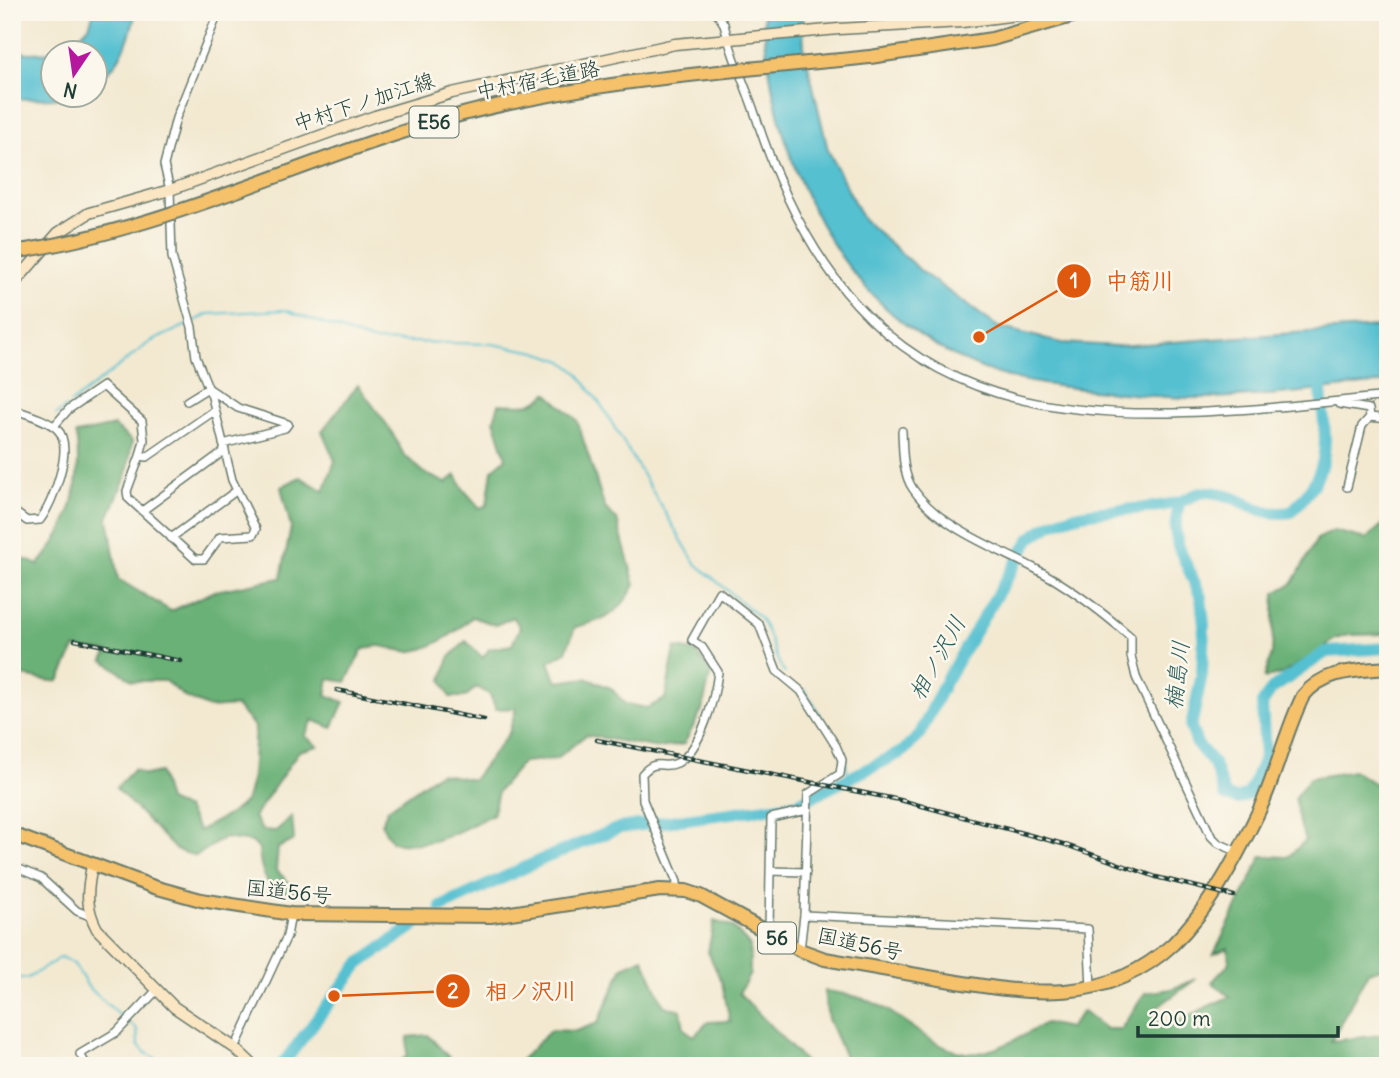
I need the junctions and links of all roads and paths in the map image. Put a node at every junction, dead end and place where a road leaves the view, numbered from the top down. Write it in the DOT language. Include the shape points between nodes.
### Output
graph roads {
  1 [pos="215,12"];
  2 [pos="716,12"];
  3 [pos="1041,12"];
  4 [pos="1086,12"];
  5 [pos="963,17"];
  6 [pos="733,38"];
  7 [pos="170,190"];
  8 [pos="12,252"];
  9 [pos="12,286"];
  10 [pos="208,388"];
  11 [pos="1388,396"];
  12 [pos="187,401"];
  13 [pos="1336,401"];
  14 [pos="12,409"];
  15 [pos="214,411"];
  16 [pos="1370,417"];
  17 [pos="1388,419"];
  18 [pos="54,426"];
  19 [pos="902,431"];
  20 [pos="223,448"];
  21 [pos="140,456"];
  22 [pos="1347,487"];
  23 [pos="236,491"];
  24 [pos="12,510"];
  25 [pos="142,510"];
  26 [pos="171,538"];
  27 [pos="1388,668"];
  28 [pos="807,808"];
  29 [pos="12,834"];
  30 [pos="1238,852"];
  31 [pos="12,866"];
  32 [pos="92,866"];
  33 [pos="770,871"];
  34 [pos="806,872"];
  35 [pos="676,890"];
  36 [pos="291,914"];
  37 [pos="804,915"];
  38 [pos="90,916"];
  39 [pos="767,932"];
  40 [pos="800,950"];
  41 [pos="1091,987"];
  42 [pos="156,991"];
  43 [pos="235,1048"];
  44 [pos="87,1066"];
  45 [pos="254,1066"];
  1 -- 7 [label="street" via="164,164"];
  2 -- 6 [label="street"];
  3 -- 5 [label="main road, 中村下ノ加江線"];
  4 -- 8 [label="highway, 中村宿毛道路 / E56, bridge" via="992,39 636,82 507,103 401,132 100,234"];
  5 -- 6 [label="main road, 中村下ノ加江線"];
  6 -- 7 [label="main road, 中村下ノ加江線" via="664,46 452,93"];
  6 -- 13 [label="street" via="773,169 813,251 865,313 915,356 994,394 1087,411 1214,412"];
  7 -- 9 [label="main road, 中村下ノ加江線" via="71,222"];
  7 -- 10 [label="street" via="172,257"];
  10 -- 12 [label="street"];
  10 -- 15 [label="street"];
  10 -- 20 [label="street" via="238,408 288,424"];
  11 -- 13 [label="street"];
  13 -- 16 [label="street" via="1368,407"];
  14 -- 18 [label="street"];
  15 -- 20 [label="street"];
  15 -- 21 [label="street" via="147,457"];
  16 -- 17 [label="street"];
  16 -- 22 [label="street" via="1362,426"];
  18 -- 21 [label="street" via="69,409 103,386 142,421"];
  18 -- 24 [label="street" via="65,440 65,450 44,515 34,523"];
  19 -- 30 [label="street" via="905,466 911,487 920,497 963,533 1066,587 1131,637 1136,677 1211,835"];
  20 -- 23 [label="street"];
  20 -- 25 [label="street"];
  21 -- 25 [label="street" via="127,491 128,498"];
  23 -- 26 [label="street"];
  23 -- 26 [label="street" via="256,529 253,535 220,537 200,561"];
  25 -- 26 [label="street"];
  27 -- 30 [label="highway, 国道56号 / 56" via="1326,677 1303,696 1259,811"];
  28 -- 33 [label="street" via="771,818"];
  28 -- 34 [label="street"];
  28 -- 35 [label="street" via="807,794 840,774 842,760 801,691 777,671 759,624 719,592 692,640 718,672 705,721 679,761 656,763 642,774 643,800 677,882"];
  29 -- 32 [label="highway, 国道56号 / 56"];
  30 -- 41 [label="highway, 国道56号 / 56" via="1205,905 1172,944 1139,968"];
  31 -- 38 [label="street" via="41,878 77,911"];
  32 -- 36 [label="highway, 国道56号 / 56" via="201,900"];
  32 -- 38 [label="main road" via="86,897"];
  33 -- 34 [label="street"];
  33 -- 39 [label="street"];
  34 -- 37 [label="street"];
  35 -- 36 [label="highway, 国道56号 / 56" via="478,917"];
  35 -- 39 [label="highway, 国道56号 / 56" via="701,896"];
  36 -- 43 [label="street" via="287,936"];
  37 -- 40 [label="street"];
  37 -- 41 [label="street" via="1088,929"];
  38 -- 42 [label="main road" via="108,942"];
  39 -- 40 [label="highway, 国道56号 / 56"];
  40 -- 41 [label="highway, 国道56号 / 56" via="825,959 1017,993"];
  42 -- 43 [label="main road"];
  42 -- 44 [label="street" via="117,1032 80,1054"];
  43 -- 45 [label="main road"];
}
